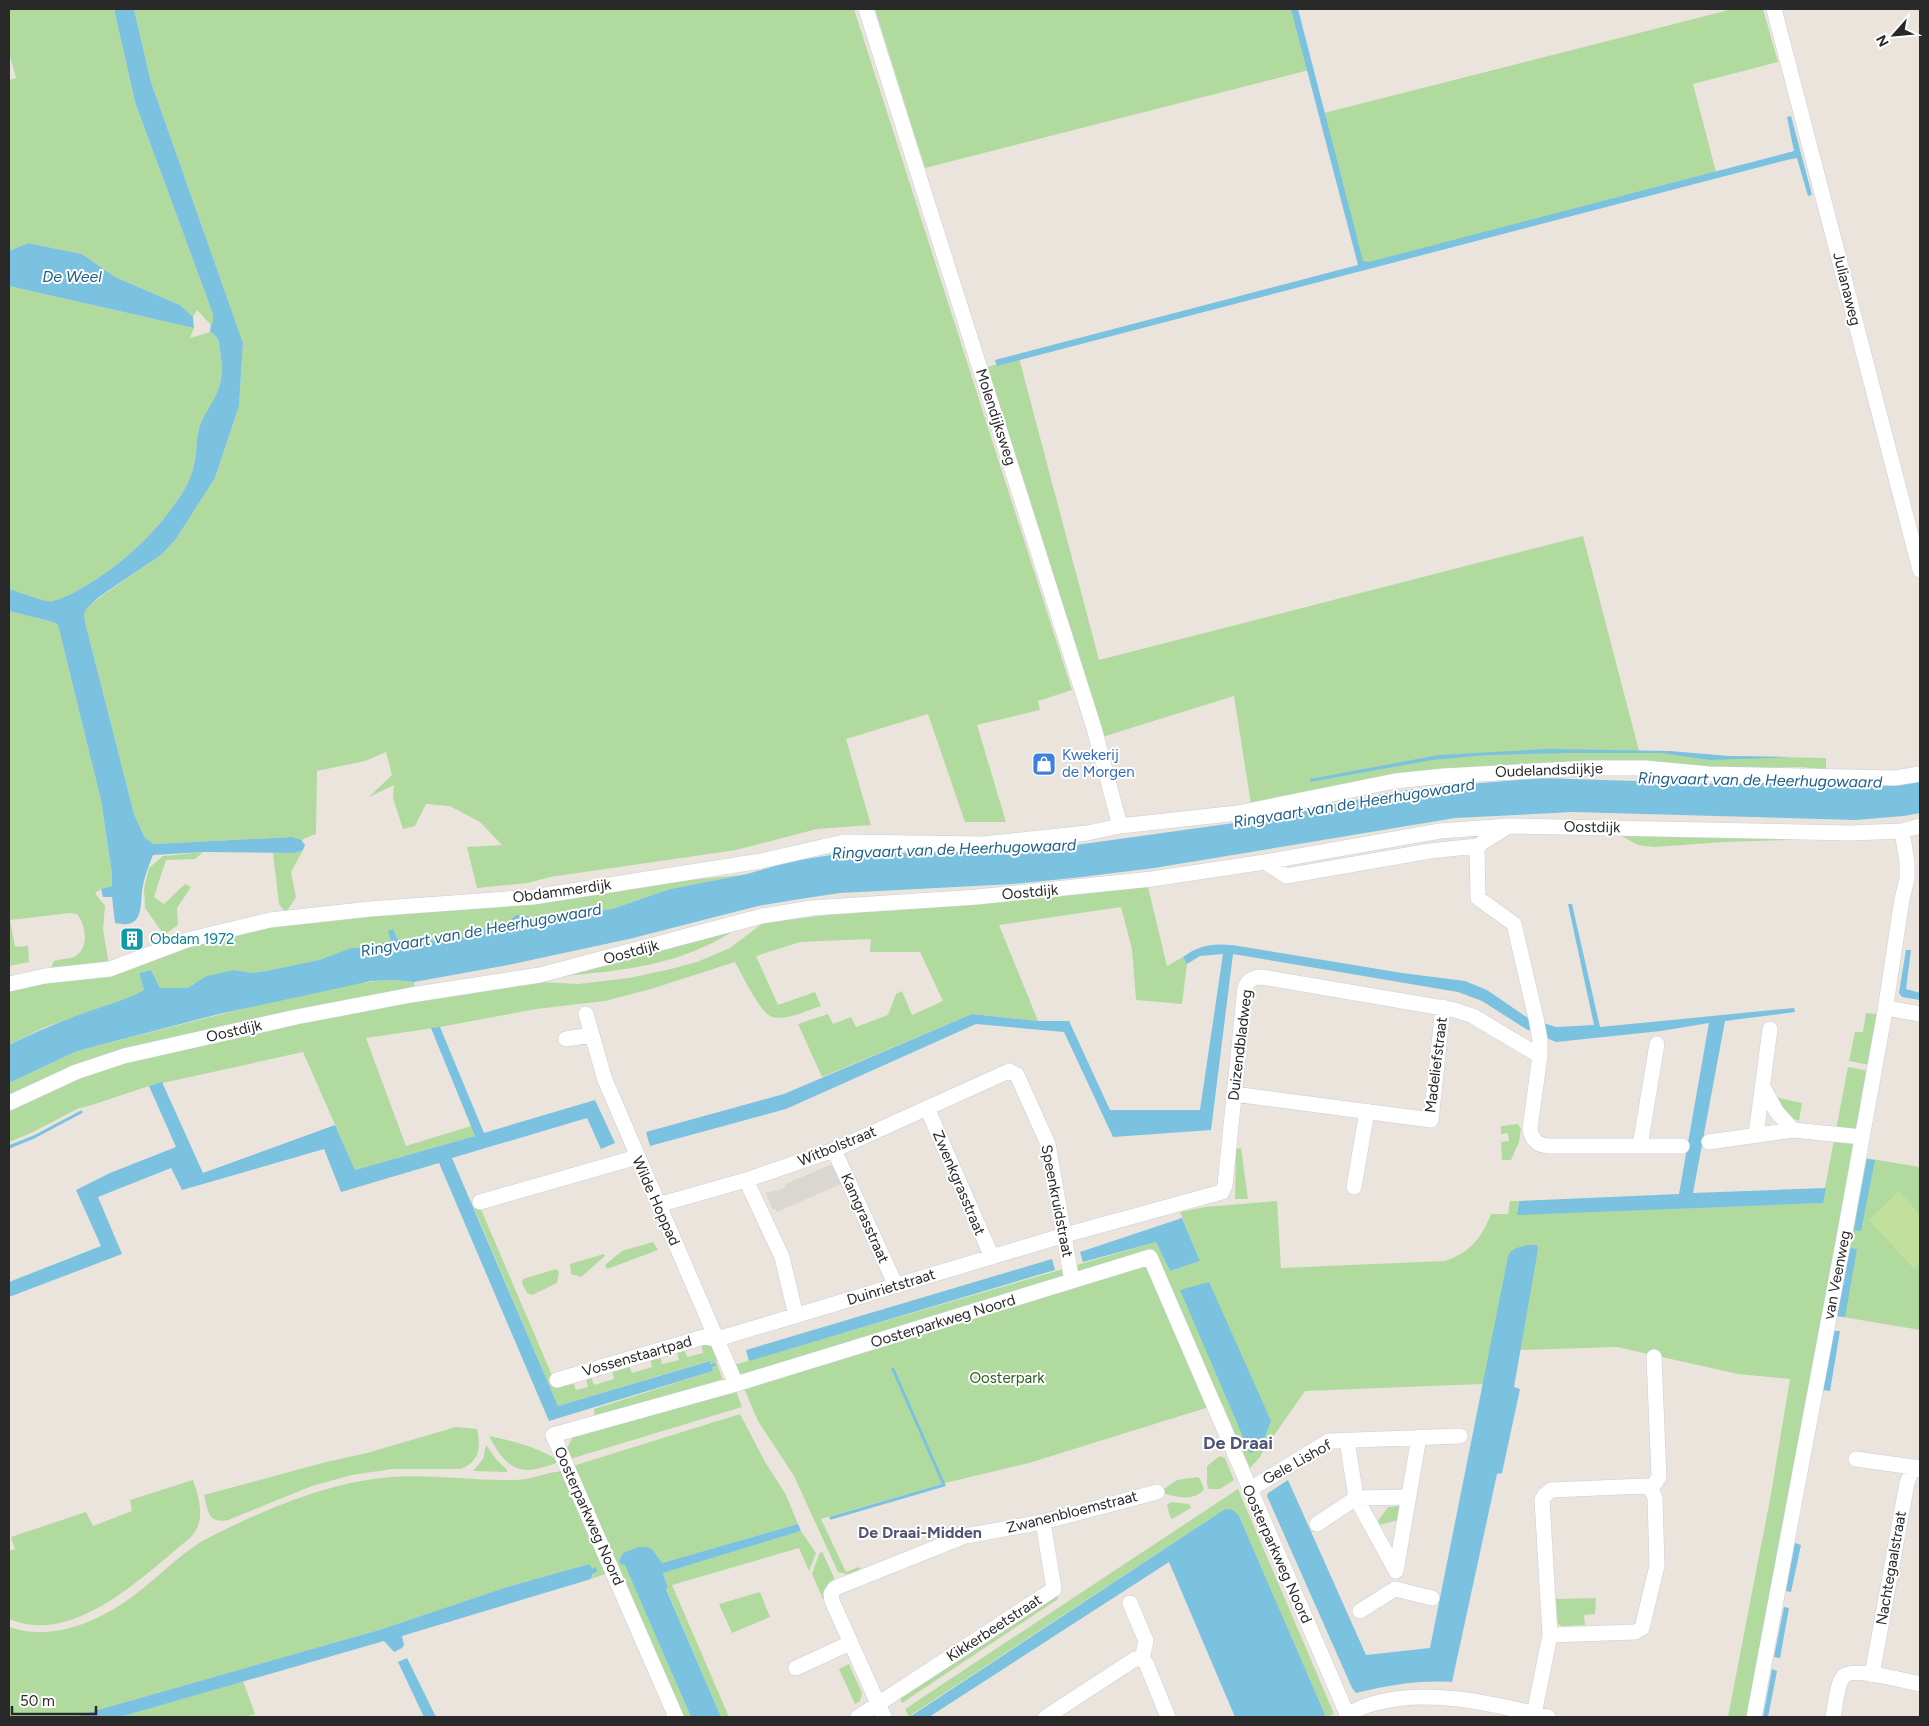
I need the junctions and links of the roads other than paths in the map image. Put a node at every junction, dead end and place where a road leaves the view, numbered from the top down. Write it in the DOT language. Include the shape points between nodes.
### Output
graph roads {
  1 [pos="866,9"];
  2 [pos="1774,9"];
  3 [pos="1920,570"];
  4 [pos="1920,774"];
  5 [pos="1120,826"];
  6 [pos="1509,826"];
  7 [pos="1920,826"];
  8 [pos="1902,831"];
  9 [pos="1477,846"];
  10 [pos="1265,862"];
  11 [pos="9,984"];
  12 [pos="1443,1007"];
  13 [pos="1886,1008"];
  14 [pos="586,1014"];
  15 [pos="1920,1014"];
  16 [pos="1770,1029"];
  17 [pos="592,1036"];
  18 [pos="566,1038"];
  19 [pos="1657,1044"];
  20 [pos="1540,1056"];
  21 [pos="1009,1071"];
  22 [pos="1763,1087"];
  23 [pos="1234,1094"];
  24 [pos="9,1103"];
  25 [pos="927,1108"];
  26 [pos="1367,1111"];
  27 [pos="1793,1130"];
  28 [pos="1756,1135"];
  29 [pos="1862,1137"];
  30 [pos="1709,1142"];
  31 [pos="1640,1146"];
  32 [pos="1682,1146"];
  33 [pos="834,1150"];
  34 [pos="637,1157"];
  35 [pos="746,1180"];
  36 [pos="1354,1187"];
  37 [pos="480,1202"];
  38 [pos="658,1205"];
  39 [pos="1065,1235"];
  40 [pos="992,1257"];
  41 [pos="1072,1281"];
  42 [pos="896,1286"];
  43 [pos="796,1316"];
  44 [pos="717,1339"];
  45 [pos="1654,1357"];
  46 [pos="557,1380"];
  47 [pos="736,1384"];
  48 [pos="1460,1436"];
  49 [pos="1419,1437"];
  50 [pos="1347,1440"];
  51 [pos="1856,1459"];
  52 [pos="1920,1468"];
  53 [pos="1255,1486"];
  54 [pos="1651,1489"];
  55 [pos="1157,1492"];
  56 [pos="1409,1497"];
  57 [pos="1356,1498"];
  58 [pos="1043,1522"];
  59 [pos="1317,1524"];
  60 [pos="1396,1570"];
  61 [pos="1395,1589"];
  62 [pos="1432,1598"];
  63 [pos="1130,1603"];
  64 [pos="1360,1611"];
  65 [pos="1550,1635"];
  66 [pos="850,1643"];
  67 [pos="1142,1659"];
  68 [pos="796,1668"];
  69 [pos="1872,1675"];
  70 [pos="1920,1684"];
  71 [pos="881,1711"];
  72 [pos="1487,1711"];
  73 [pos="1541,1716"];
  74 [pos="676,1717"];
  75 [pos="858,1717"];
  76 [pos="1046,1717"];
  77 [pos="1168,1717"];
  78 [pos="1754,1717"];
  79 [pos="1833,1717"];
  1 -- 5 [label="street, Molendijksweg" via="1091,718"];
  2 -- 3 [label="street, Julianaweg"];
  4 -- 5 [label="street, Oudelandsdijkje" via="1895,778 1589,768 1444,776 1395,781 1238,813"];
  5 -- 11 [label="street, Obdammerdijk" via="1088,833 983,844 844,842 761,861 533,897 270,920 187,940 110,969 45,976"];
  6 -- 8 [label="street, Oostdijk" via="1851,833"];
  6 -- 9 [label="street"];
  6 -- 10 [label="street, Oostdijk" via="1411,835"];
  7 -- 8 [label="street, Oostdijk"];
  8 -- 13 [label="street, van Veenweg" via="1907,879"];
  9 -- 10 [label="street" via="1286,876"];
  9 -- 20 [label="street" via="1478,898 1514,924 1536,1018"];
  10 -- 24 [label="street, Oostdijk" via="1152,879 976,897 812,908 762,916 540,975 296,1017 124,1056 76,1072"];
  12 -- 20 [label="street, Duizendbladweg" via="1473,1016"];
  12 -- 23 [label="street, Duizendbladweg" via="1262,976 1253,978 1245,988"];
  12 -- 26 [label="street, Madeliefstraat" via="1431,1120"];
  13 -- 15 [label="street"];
  13 -- 29 [label="street, van Veenweg"];
  14 -- 17 [label="street, Wilde Hoppad"];
  16 -- 22 [label="street"];
  17 -- 18 [label="street"];
  17 -- 34 [label="street, Wilde Hoppad" via="605,1080"];
  19 -- 31 [label="street"];
  20 -- 31 [label="street" via="1530,1128 1537,1143 1548,1146"];
  21 -- 25 [label="street, Witbolstraat"];
  21 -- 39 [label="street, Speenkruidstraat" via="1017,1075 1048,1144"];
  22 -- 27 [label="street" via="1776,1111"];
  22 -- 28 [label="street"];
  23 -- 26 [label="street, Madeliefstraat"];
  23 -- 39 [label="street, Duizendbladweg" via="1226,1185 1222,1192"];
  25 -- 33 [label="street, Witbolstraat"];
  25 -- 40 [label="street, Zwenkgrasstraat"];
  26 -- 36 [label="street"];
  27 -- 28 [label="street"];
  27 -- 29 [label="street"];
  28 -- 30 [label="street"];
  29 -- 78 [label="street, van Veenweg"];
  31 -- 32 [label="street"];
  33 -- 35 [label="street, Witbolstraat"];
  33 -- 42 [label="street, Kamgrasstraat"];
  34 -- 37 [label="street"];
  34 -- 38 [label="street, Wilde Hoppad"];
  35 -- 38 [label="street, Witbolstraat"];
  35 -- 43 [label="street" via="782,1257"];
  38 -- 44 [label="street, Wilde Hoppad"];
  39 -- 40 [label="street, Duinrietstraat"];
  39 -- 41 [label="street, Speenkruidstraat"];
  40 -- 42 [label="street, Duinrietstraat"];
  41 -- 47 [label="street, Oosterparkweg Noord"];
  41 -- 53 [label="street, Oosterparkweg Noord" via="1150,1257"];
  42 -- 43 [label="street, Duinrietstraat"];
  43 -- 44 [label="street, Duinrietstraat"];
  44 -- 46 [label="street, Vossenstaartpad" via="704,1337"];
  44 -- 47 [label="street, Wilde Hoppad"];
  45 -- 54 [label="street" via="1659,1477"];
  47 -- 74 [label="street, Oosterparkweg Noord" via="553,1435"];
  48 -- 49 [label="street, Gele Lishof"];
  49 -- 50 [label="street, Gele Lishof"];
  49 -- 56 [label="street"];
  50 -- 53 [label="street, Gele Lishof" via="1329,1441"];
  50 -- 57 [label="street, Gele Lishof"];
  51 -- 52 [label="street, Nachtegaalstraat"];
  52 -- 69 [label="street, Nachtegaalstraat" via="1911,1472 1906,1483"];
  53 -- 72 [label="street, Oosterparkweg Noord" via="1347,1714 1376,1702 1425,1697"];
  54 -- 65 [label="street" via="1655,1498 1657,1566 1642,1628 1635,1632"];
  54 -- 65 [label="street" via="1644,1486 1551,1490 1544,1496"];
  55 -- 58 [label="street, Zwanenbloemstraat"];
  56 -- 57 [label="street"];
  56 -- 60 [label="street"];
  57 -- 59 [label="street"];
  57 -- 60 [label="street, Gele Lishof"];
  58 -- 66 [label="street, Zwanenbloemstraat" via="965,1536 835,1588 831,1598"];
  58 -- 71 [label="street, Kikkerbeetstraat" via="1054,1589"];
  60 -- 61 [label="street"];
  61 -- 62 [label="street"];
  61 -- 64 [label="street"];
  63 -- 67 [label="street" via="1146,1641"];
  65 -- 73 [label="street"];
  66 -- 68 [label="street"];
  66 -- 71 [label="street"];
  67 -- 76 [label="street" via="1131,1661"];
  67 -- 77 [label="street"];
  69 -- 70 [label="street"];
  69 -- 79 [label="street" via="1855,1672 1842,1677"];
  71 -- 75 [label="street"];
  72 -- 73 [label="street"];
}
